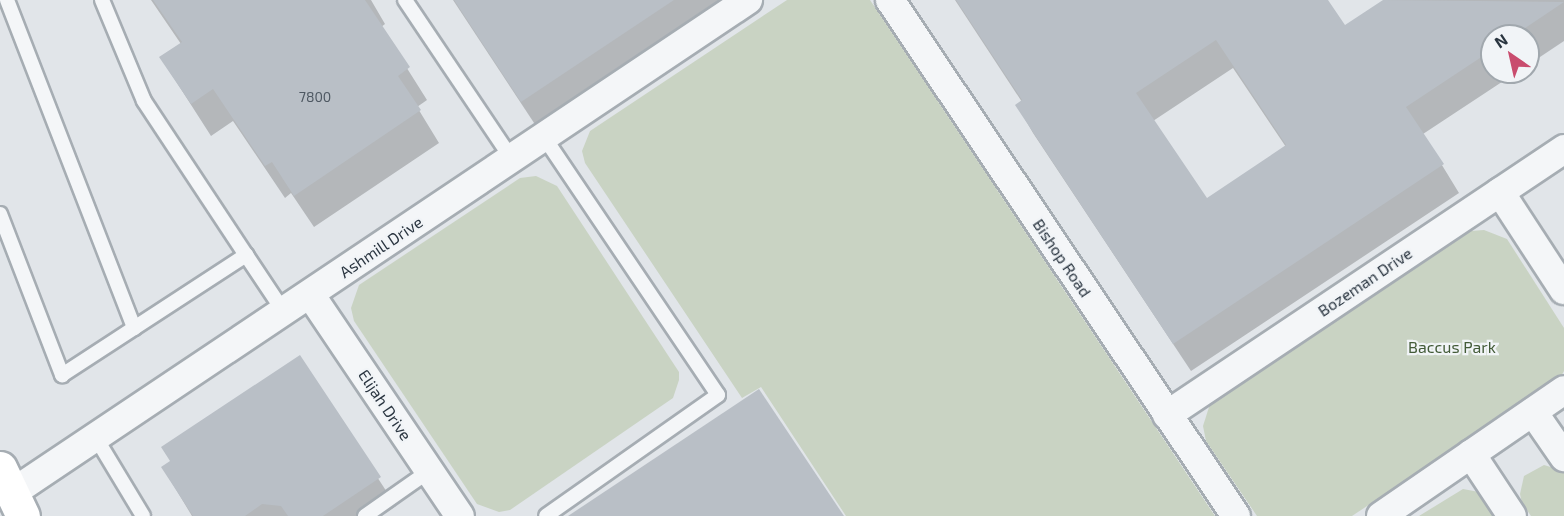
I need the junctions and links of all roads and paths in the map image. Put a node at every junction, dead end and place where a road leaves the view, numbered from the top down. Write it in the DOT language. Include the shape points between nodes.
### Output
graph roads {
  1 [pos="7,0"];
  2 [pos="102,0"];
  3 [pos="405,0"];
  4 [pos="748,0"];
  5 [pos="890,0"];
  6 [pos="544,137"];
  7 [pos="1564,149"];
  8 [pos="512,159"];
  9 [pos="1500,192"];
  10 [pos="0,214"];
  11 [pos="246,255"];
  12 [pos="1564,290"];
  13 [pos="310,294"];
  14 [pos="284,312"];
  15 [pos="134,328"];
  16 [pos="1564,390"];
  17 [pos="1533,412"];
  18 [pos="1167,415"];
  19 [pos="96,438"];
  20 [pos="1471,454"];
  21 [pos="1564,457"];
  22 [pos="429,471"];
  23 [pos="12,492"];
  24 [pos="143,516"];
  25 [pos="365,516"];
  26 [pos="460,516"];
  27 [pos="546,516"];
  28 [pos="1236,516"];
  29 [pos="1381,516"];
  30 [pos="1512,516"];
  1 -- 15 [label="lane"];
  2 -- 11 [label="lane" via="144,101"];
  3 -- 8 [label="lane"];
  4 -- 6 [label="street, Ashmill Drive"];
  5 -- 18 [label="street, Bishop Road"];
  6 -- 8 [label="street, Ashmill Drive"];
  6 -- 27 [label="lane" via="718,395"];
  7 -- 9 [label="street, Bozeman Drive"];
  8 -- 13 [label="street, Ashmill Drive"];
  9 -- 12 [label="street"];
  9 -- 18 [label="street, Bozeman Drive"];
  10 -- 15 [label="lane" via="62,375"];
  11 -- 14 [label="lane"];
  11 -- 15 [label="lane"];
  13 -- 14 [label="street, Ashmill Drive"];
  13 -- 22 [label="street, Elijah Drive"];
  14 -- 19 [label="street, Ashmill Drive"];
  16 -- 17 [label="street"];
  17 -- 20 [label="street"];
  17 -- 21 [label="street"];
  18 -- 28 [label="street, Bishop Road"];
  19 -- 23 [label="street, Ashmill Drive"];
  19 -- 24 [label="lane"];
  20 -- 29 [label="street"];
  20 -- 30 [label="street"];
  22 -- 25 [label="lane"];
  22 -- 26 [label="street, Elijah Drive"];
}
